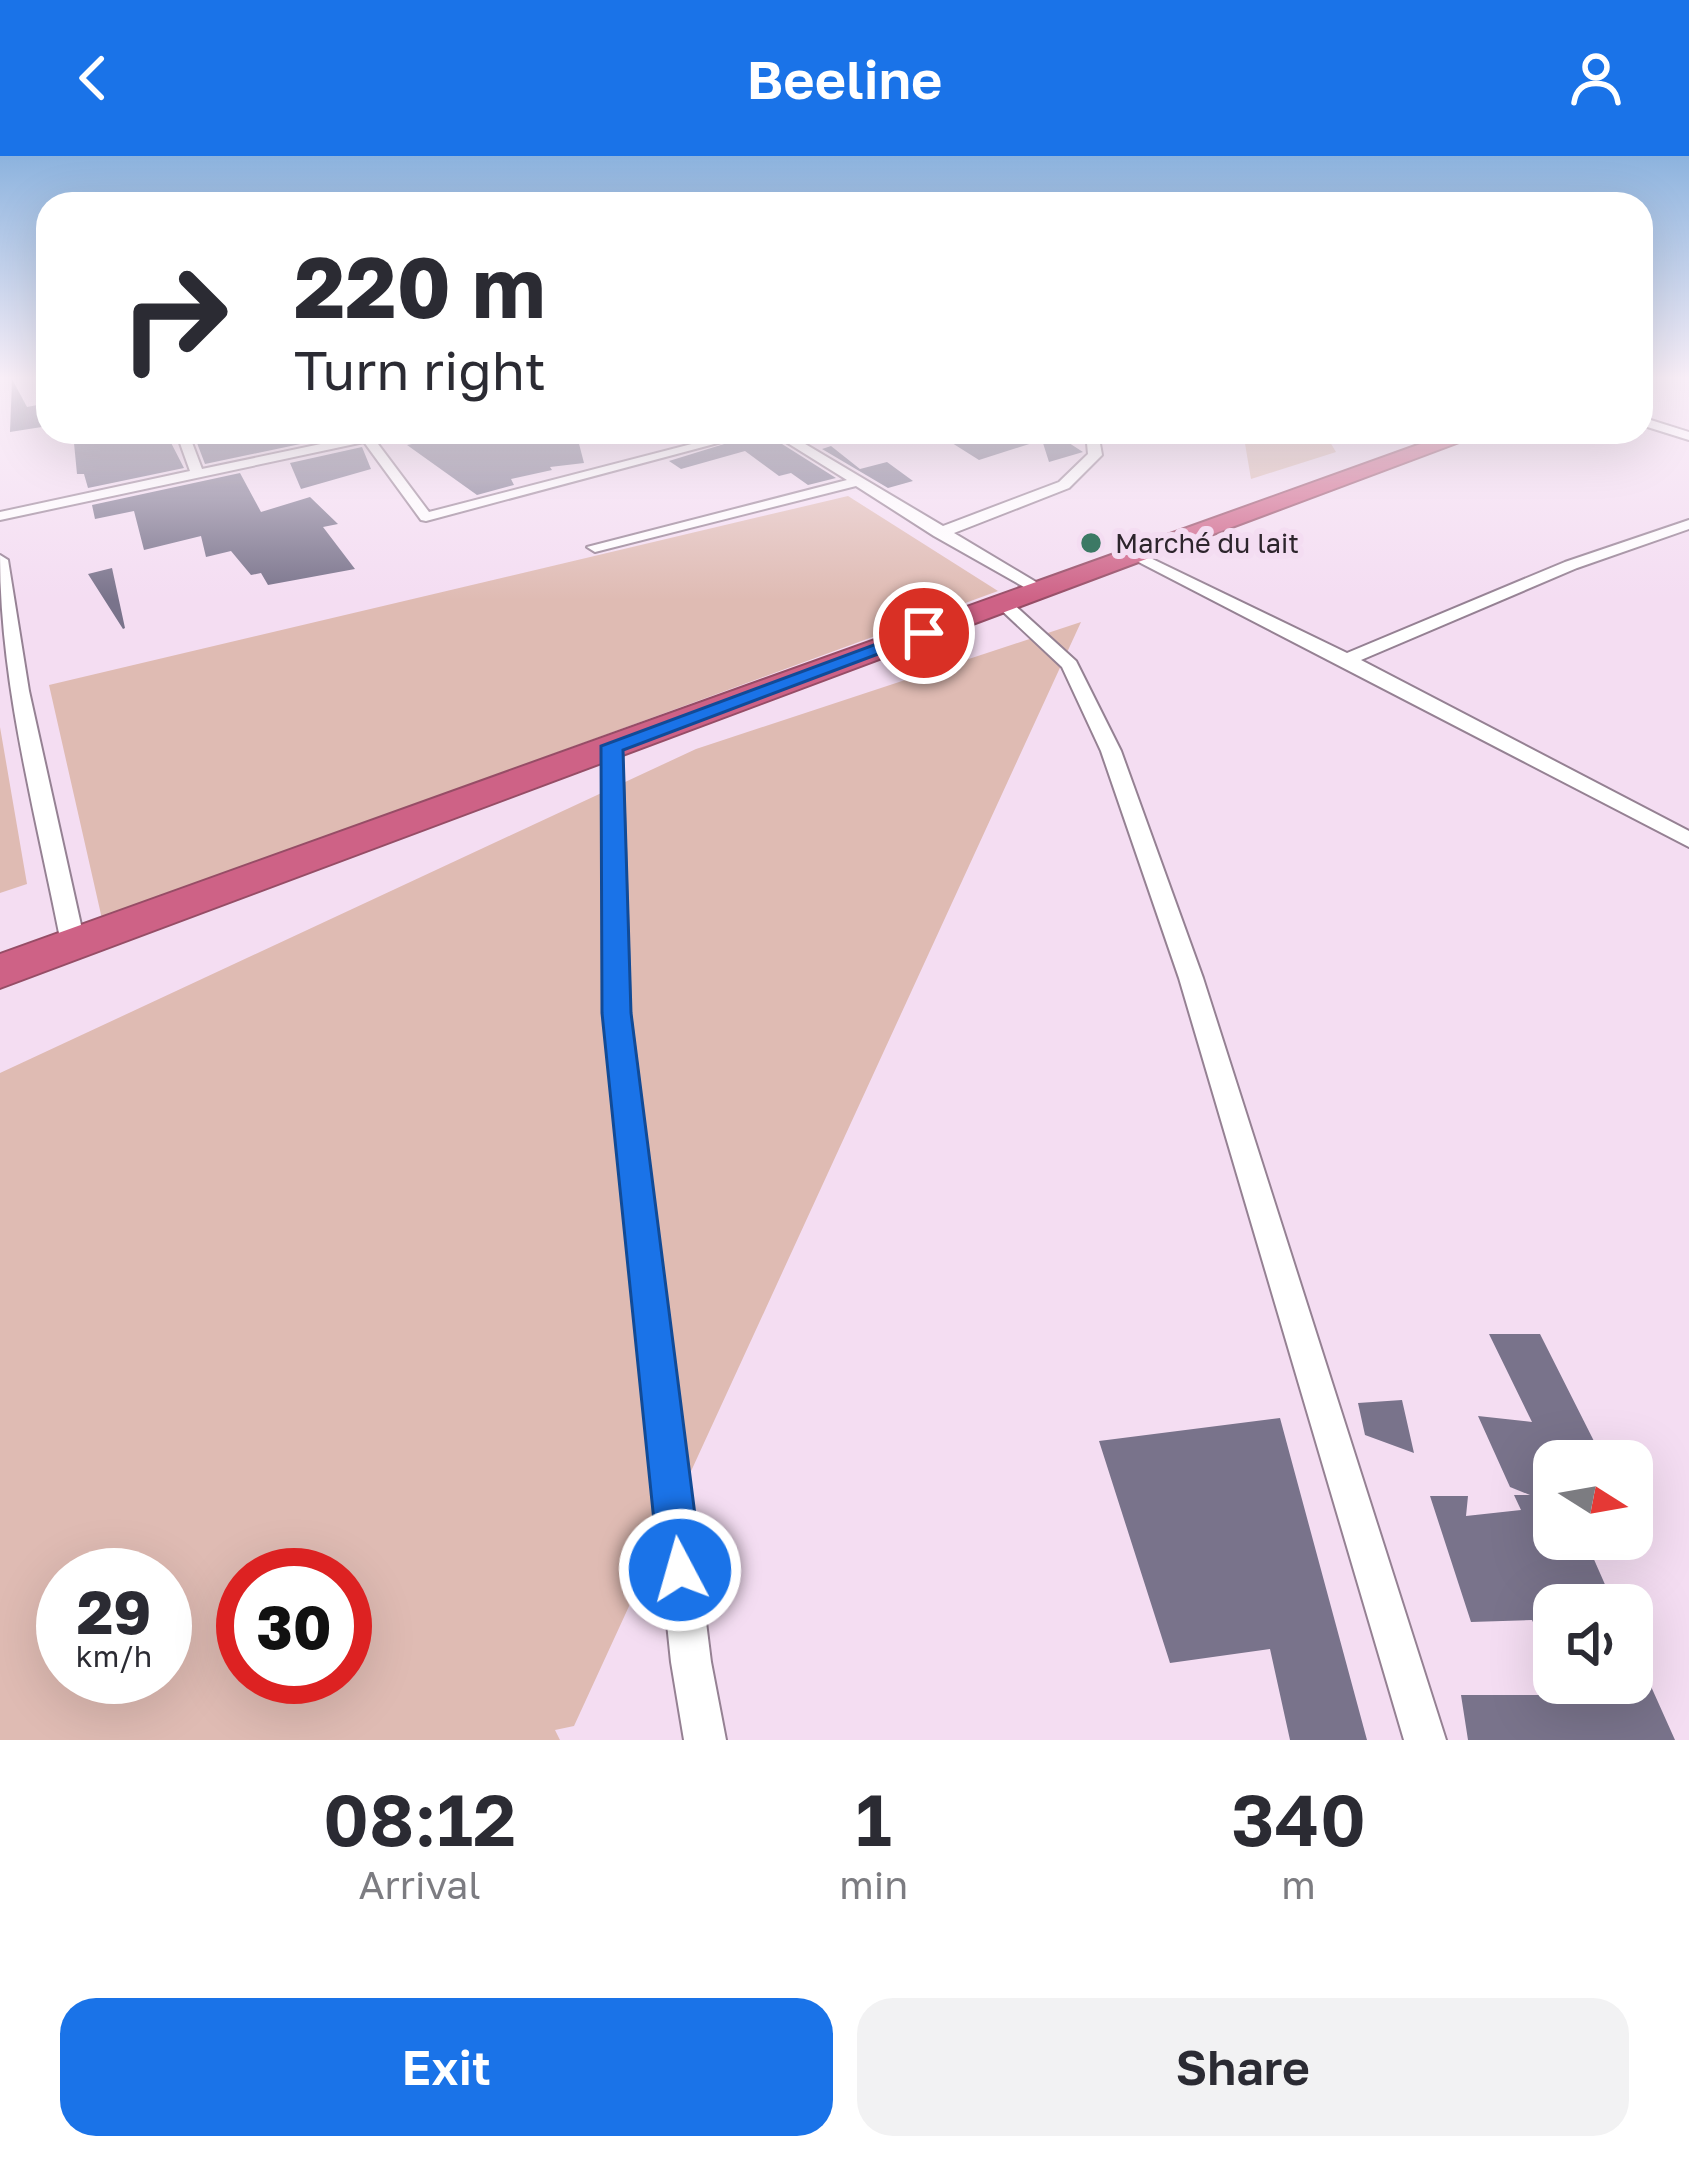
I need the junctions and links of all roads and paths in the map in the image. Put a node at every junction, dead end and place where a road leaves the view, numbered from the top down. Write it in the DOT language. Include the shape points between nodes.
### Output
graph roads {
  1 [pos="189,452"];
  2 [pos="290,452"];
  3 [pos="378,452"];
  4 [pos="676,452"];
  5 [pos="808,452"];
  6 [pos="1095,452"];
  7 [pos="1421,452"];
  8 [pos="197,473"];
  9 [pos="857,482"];
  10 [pos="0,516"];
  11 [pos="1681,528"];
  12 [pos="939,532"];
  13 [pos="1689,545"];
  14 [pos="595,547"];
  15 [pos="1137,557"];
  16 [pos="0,560"];
  17 [pos="1040,591"];
  18 [pos="1004,604"];
  19 [pos="1347,660"];
  20 [pos="612,746"];
  21 [pos="1689,841"];
  22 [pos="73,943"];
  23 [pos="0,971"];
  24 [pos="705,1740"];
  25 [pos="1425,1740"];
  1 -- 8 [label="street"];
  2 -- 8 [label="street"];
  3 -- 4 [label="street" via="426,517"];
  5 -- 9 [label="street"];
  6 -- 12 [label="street" via="1064,485"];
  7 -- 15 [label="highway"];
  8 -- 10 [label="street"];
  9 -- 12 [label="street"];
  9 -- 14 [label="street"];
  11 -- 13 [label="street"];
  11 -- 19 [label="street" via="1571,565"];
  12 -- 17 [label="street"];
  15 -- 17 [label="highway"];
  15 -- 19 [label="street"];
  16 -- 22 [label="street"];
  17 -- 18 [label="highway"];
  18 -- 20 [label="highway"];
  18 -- 25 [label="street" via="1070,665 1111,752 1198,1000"];
  19 -- 21 [label="street"];
  20 -- 22 [label="highway"];
  20 -- 24 [label="street" via="617,1013"];
  22 -- 23 [label="highway"];
}
